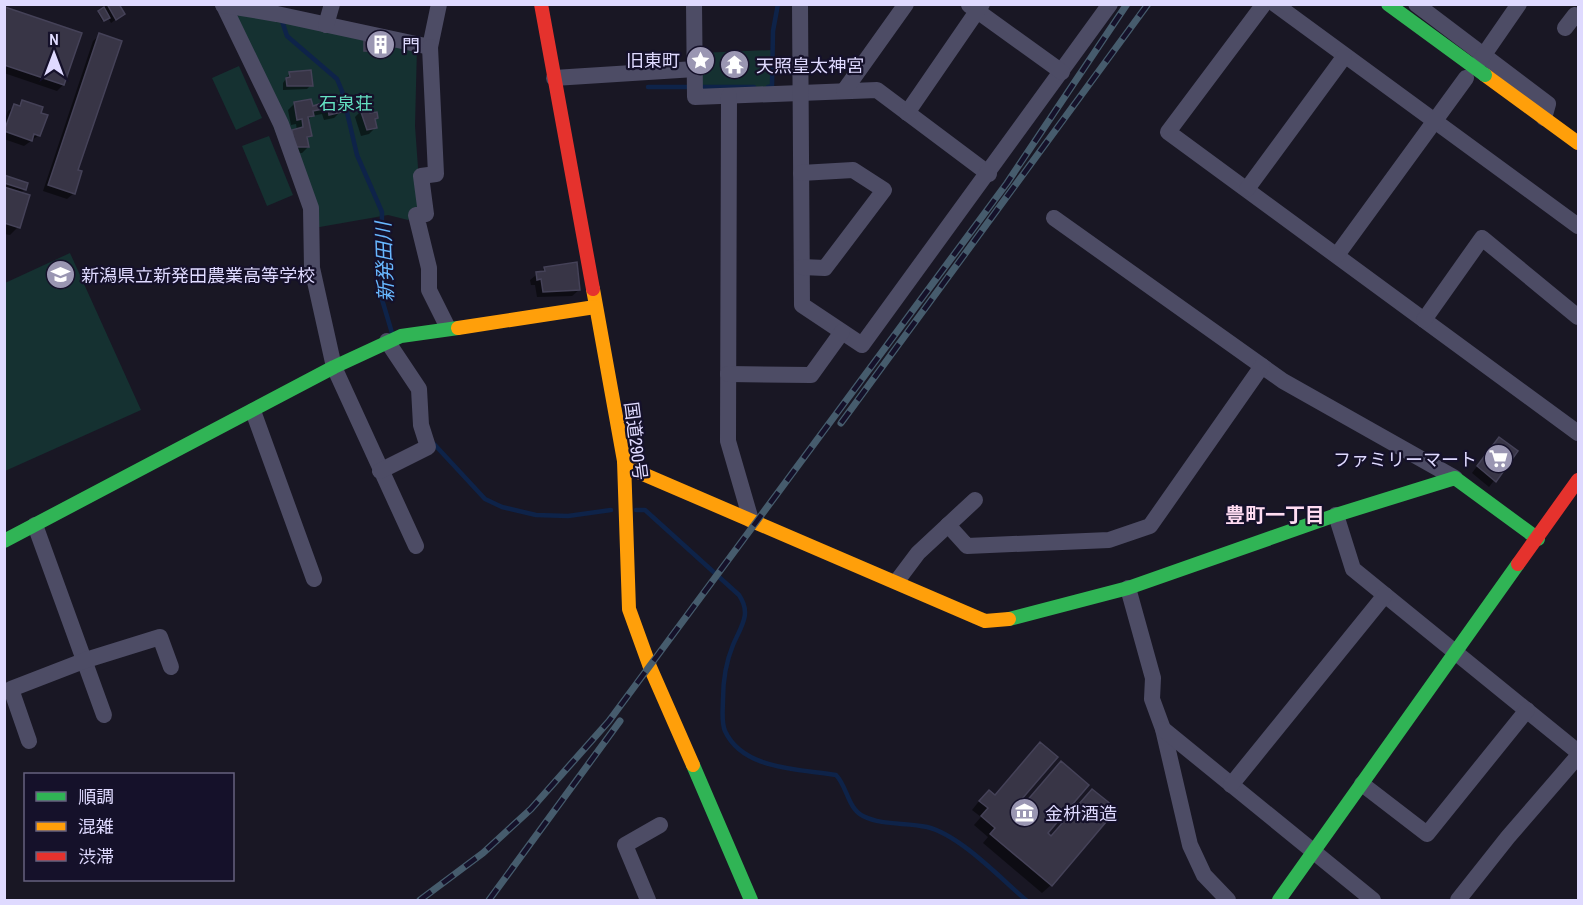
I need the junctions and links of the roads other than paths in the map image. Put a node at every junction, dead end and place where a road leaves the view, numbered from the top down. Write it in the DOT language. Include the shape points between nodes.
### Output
graph roads {
  1 [pos="332,4"];
  2 [pos="439,4"];
  3 [pos="541,4"];
  4 [pos="694,4"];
  5 [pos="800,4"];
  6 [pos="906,4"];
  7 [pos="1110,4"];
  8 [pos="1264,4"];
  9 [pos="1275,4"];
  10 [pos="1388,4"];
  11 [pos="1416,4"];
  12 [pos="1519,4"];
  13 [pos="223,5"];
  14 [pos="976,7"];
  15 [pos="326,25"];
  16 [pos="430,47"];
  17 [pos="1344,57"];
  18 [pos="1484,63"];
  19 [pos="695,69"];
  20 [pos="1062,72"];
  21 [pos="555,78"];
  22 [pos="1466,78"];
  23 [pos="844,91"];
  24 [pos="801,93"];
  25 [pos="729,96"];
  26 [pos="907,113"];
  27 [pos="1544,118"];
  28 [pos="1434,121"];
  29 [pos="1578,143"];
  30 [pos="801,173"];
  31 [pos="988,174"];
  32 [pos="1247,189"];
  33 [pos="1054,218"];
  34 [pos="1578,226"];
  35 [pos="1337,255"];
  36 [pos="802,267"];
  37 [pos="595,308"];
  38 [pos="1578,317"];
  39 [pos="1424,320"];
  40 [pos="448,328"];
  41 [pos="842,332"];
  42 [pos="394,338"];
  43 [pos="1262,366"];
  44 [pos="334,367"];
  45 [pos="728,374"];
  46 [pos="253,411"];
  47 [pos="1578,433"];
  48 [pos="624,461"];
  49 [pos="380,471"];
  50 [pos="1455,478"];
  51 [pos="1578,480"];
  52 [pos="975,500"];
  53 [pos="1336,515"];
  54 [pos="751,520"];
  55 [pos="35,525"];
  56 [pos="948,525"];
  57 [pos="1538,539"];
  58 [pos="4,541"];
  59 [pos="416,546"];
  60 [pos="314,579"];
  61 [pos="897,581"];
  62 [pos="1128,588"];
  63 [pos="1385,595"];
  64 [pos="1457,654"];
  65 [pos="86,660"];
  66 [pos="171,667"];
  67 [pos="1527,710"];
  68 [pos="104,716"];
  69 [pos="1163,729"];
  70 [pos="29,741"];
  71 [pos="1578,754"];
  72 [pos="1362,784"];
  73 [pos="1231,785"];
  74 [pos="660,825"];
  75 [pos="1313,852"];
  76 [pos="648,900"];
  77 [pos="751,900"];
  78 [pos="1228,900"];
  79 [pos="1279,900"];
  80 [pos="1373,900"];
  81 [pos="1458,900"];
  1 -- 15 [label="street"];
  2 -- 16 [label="street"];
  3 -- 21 [label="main road, 国道290号"];
  4 -- 19 [label="street"];
  5 -- 24 [label="street"];
  6 -- 23 [label="street"];
  7 -- 20 [label="street"];
  8 -- 32 [label="street" via="1168,132"];
  9 -- 17 [label="street"];
  10 -- 18 [label="main road, bridge"];
  11 -- 18 [label="street"];
  12 -- 18 [label="street"];
  13 -- 15 [label="street"];
  13 -- 44 [label="street" via="281,124 311,208 312,268"];
  14 -- 20 [label="street"];
  14 -- 26 [label="street"];
  15 -- 16 [label="street"];
  16 -- 40 [label="street" via="436,174 421,176 426,214 416,215 429,268 429,290"];
  17 -- 28 [label="street"];
  17 -- 32 [label="street"];
  18 -- 27 [label="street" via="1548,104"];
  19 -- 21 [label="street"];
  19 -- 25 [label="street" via="695,97"];
  20 -- 31 [label="street"];
  21 -- 37 [label="main road, 国道290号"];
  22 -- 28 [label="street"];
  23 -- 24 [label="street"];
  23 -- 26 [label="street" via="877,90"];
  24 -- 25 [label="street"];
  24 -- 30 [label="street"];
  25 -- 45 [label="street"];
  26 -- 31 [label="street"];
  27 -- 29 [label="main road"];
  28 -- 34 [label="street"];
  28 -- 35 [label="street"];
  30 -- 36 [label="street"];
  30 -- 36 [label="street" via="853,170 884,190 825,268"];
  31 -- 41 [label="street" via="862,345"];
  32 -- 35 [label="street"];
  33 -- 43 [label="street"];
  35 -- 39 [label="street"];
  36 -- 41 [label="street" via="802,305"];
  37 -- 40 [label="main road"];
  37 -- 48 [label="main road, 国道290号"];
  38 -- 39 [label="street" via="1482,238"];
  39 -- 47 [label="street"];
  40 -- 42 [label="main road"];
  41 -- 45 [label="street" via="811,375"];
  42 -- 44 [label="main road"];
  42 -- 49 [label="street" via="419,389 421,425 428,447"];
  43 -- 50 [label="street"];
  43 -- 56 [label="street" via="1150,526 1109,540 967,546"];
  44 -- 46 [label="main road"];
  44 -- 49 [label="street"];
  45 -- 54 [label="street" via="728,441"];
  46 -- 55 [label="main road"];
  46 -- 60 [label="street"];
  48 -- 54 [label="main road" via="629,468"];
  48 -- 77 [label="main road, 国道290号" via="629,609 650,667"];
  49 -- 59 [label="street"];
  50 -- 53 [label="main road"];
  50 -- 57 [label="main road"];
  51 -- 57 [label="main road"];
  52 -- 56 [label="street"];
  53 -- 62 [label="main road"];
  53 -- 63 [label="street" via="1353,569"];
  54 -- 61 [label="main road"];
  55 -- 58 [label="main road"];
  55 -- 65 [label="street"];
  56 -- 61 [label="street" via="918,553"];
  57 -- 64 [label="main road"];
  61 -- 62 [label="main road" via="985,621 1016,619"];
  62 -- 69 [label="street" via="1153,678 1152,699"];
  63 -- 64 [label="street"];
  63 -- 73 [label="street"];
  64 -- 67 [label="street"];
  64 -- 72 [label="main road"];
  65 -- 66 [label="street" via="160,637"];
  65 -- 68 [label="street"];
  65 -- 70 [label="street" via="11,689"];
  67 -- 71 [label="street"];
  67 -- 72 [label="street" via="1427,834"];
  69 -- 73 [label="street"];
  69 -- 78 [label="street" via="1190,844 1204,875"];
  71 -- 81 [label="street"];
  72 -- 75 [label="main road"];
  73 -- 75 [label="street"];
  74 -- 76 [label="street" via="625,844"];
  75 -- 79 [label="main road"];
  75 -- 80 [label="street"];
}
